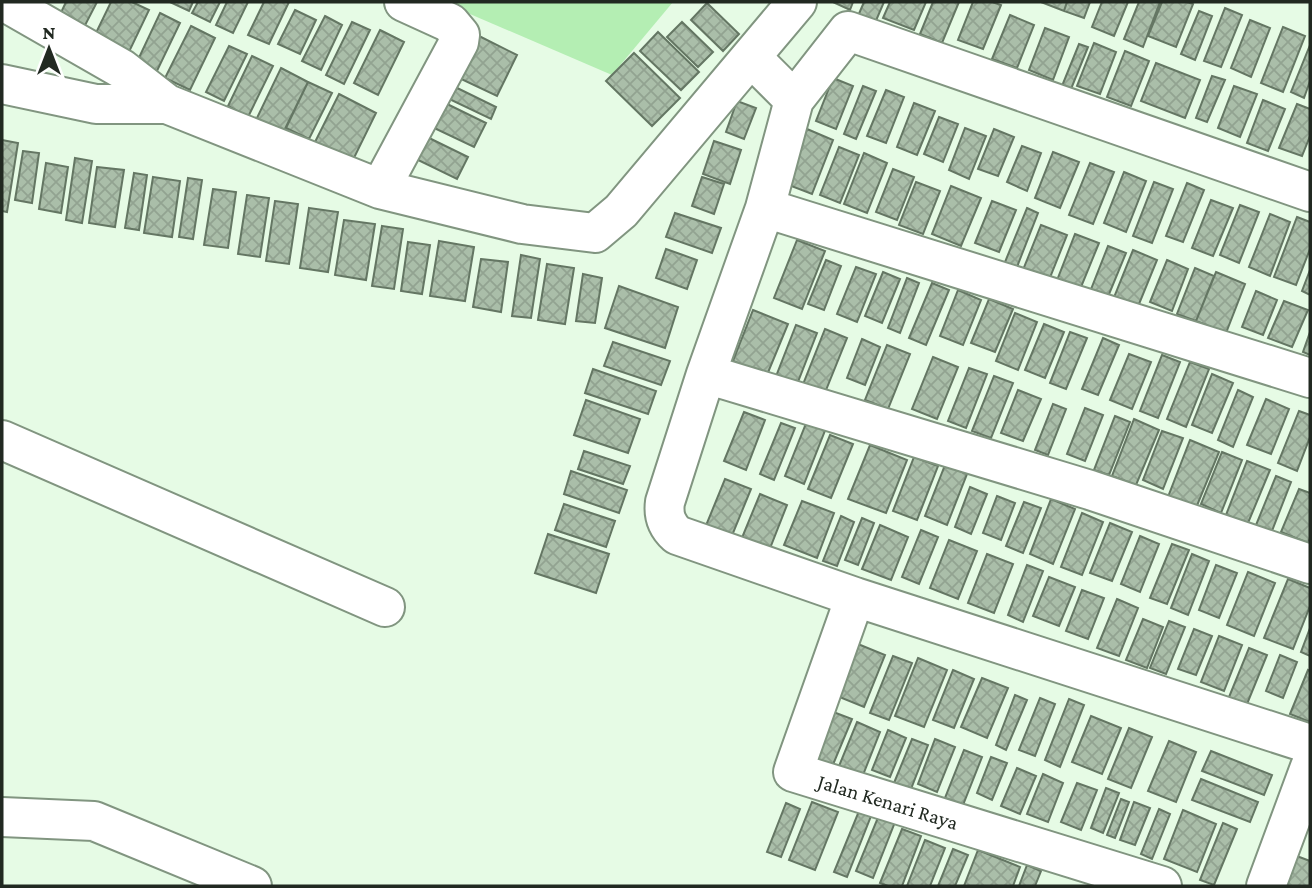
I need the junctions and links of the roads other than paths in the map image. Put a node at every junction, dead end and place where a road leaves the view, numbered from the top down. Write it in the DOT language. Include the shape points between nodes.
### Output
graph roads {
  1 [pos="5,2"];
  2 [pos="404,2"];
  3 [pos="796,3"];
  4 [pos="848,31"];
  5 [pos="751,57"];
  6 [pos="2,84"];
  7 [pos="794,100"];
  8 [pos="167,104"];
  9 [pos="380,190"];
  10 [pos="1310,192"];
  11 [pos="765,208"];
  12 [pos="706,374"];
  13 [pos="1310,378"];
  14 [pos="2,440"];
  15 [pos="1310,564"];
  16 [pos="855,597"];
  17 [pos="386,607"];
  18 [pos="1310,744"];
  19 [pos="1310,767"];
  20 [pos="2,817"];
  21 [pos="252,886"];
  22 [pos="1162,886"];
  23 [pos="1266,886"];
  1 -- 8 [label="street" via="122,69"];
  2 -- 9 [label="street" via="450,23 460,36"];
  3 -- 4 [label="street"];
  3 -- 5 [label="street"];
  4 -- 7 [label="street"];
  4 -- 10 [label="street"];
  5 -- 7 [label="street"];
  5 -- 9 [label="street" via="621,211 595,233 522,224"];
  6 -- 8 [label="street" via="96,104"];
  7 -- 11 [label="street"];
  8 -- 9 [label="street"];
  11 -- 12 [label="street"];
  11 -- 13 [label="street"];
  12 -- 15 [label="street" via="1090,490"];
  12 -- 16 [label="street" via="664,502 670,528 677,535"];
  14 -- 17 [label="street"];
  16 -- 18 [label="street"];
  16 -- 22 [label="street, Jalan Kenari Raya" via="793,772"];
  19 -- 23 [label="street"];
  20 -- 21 [label="street" via="94,821"];
}
